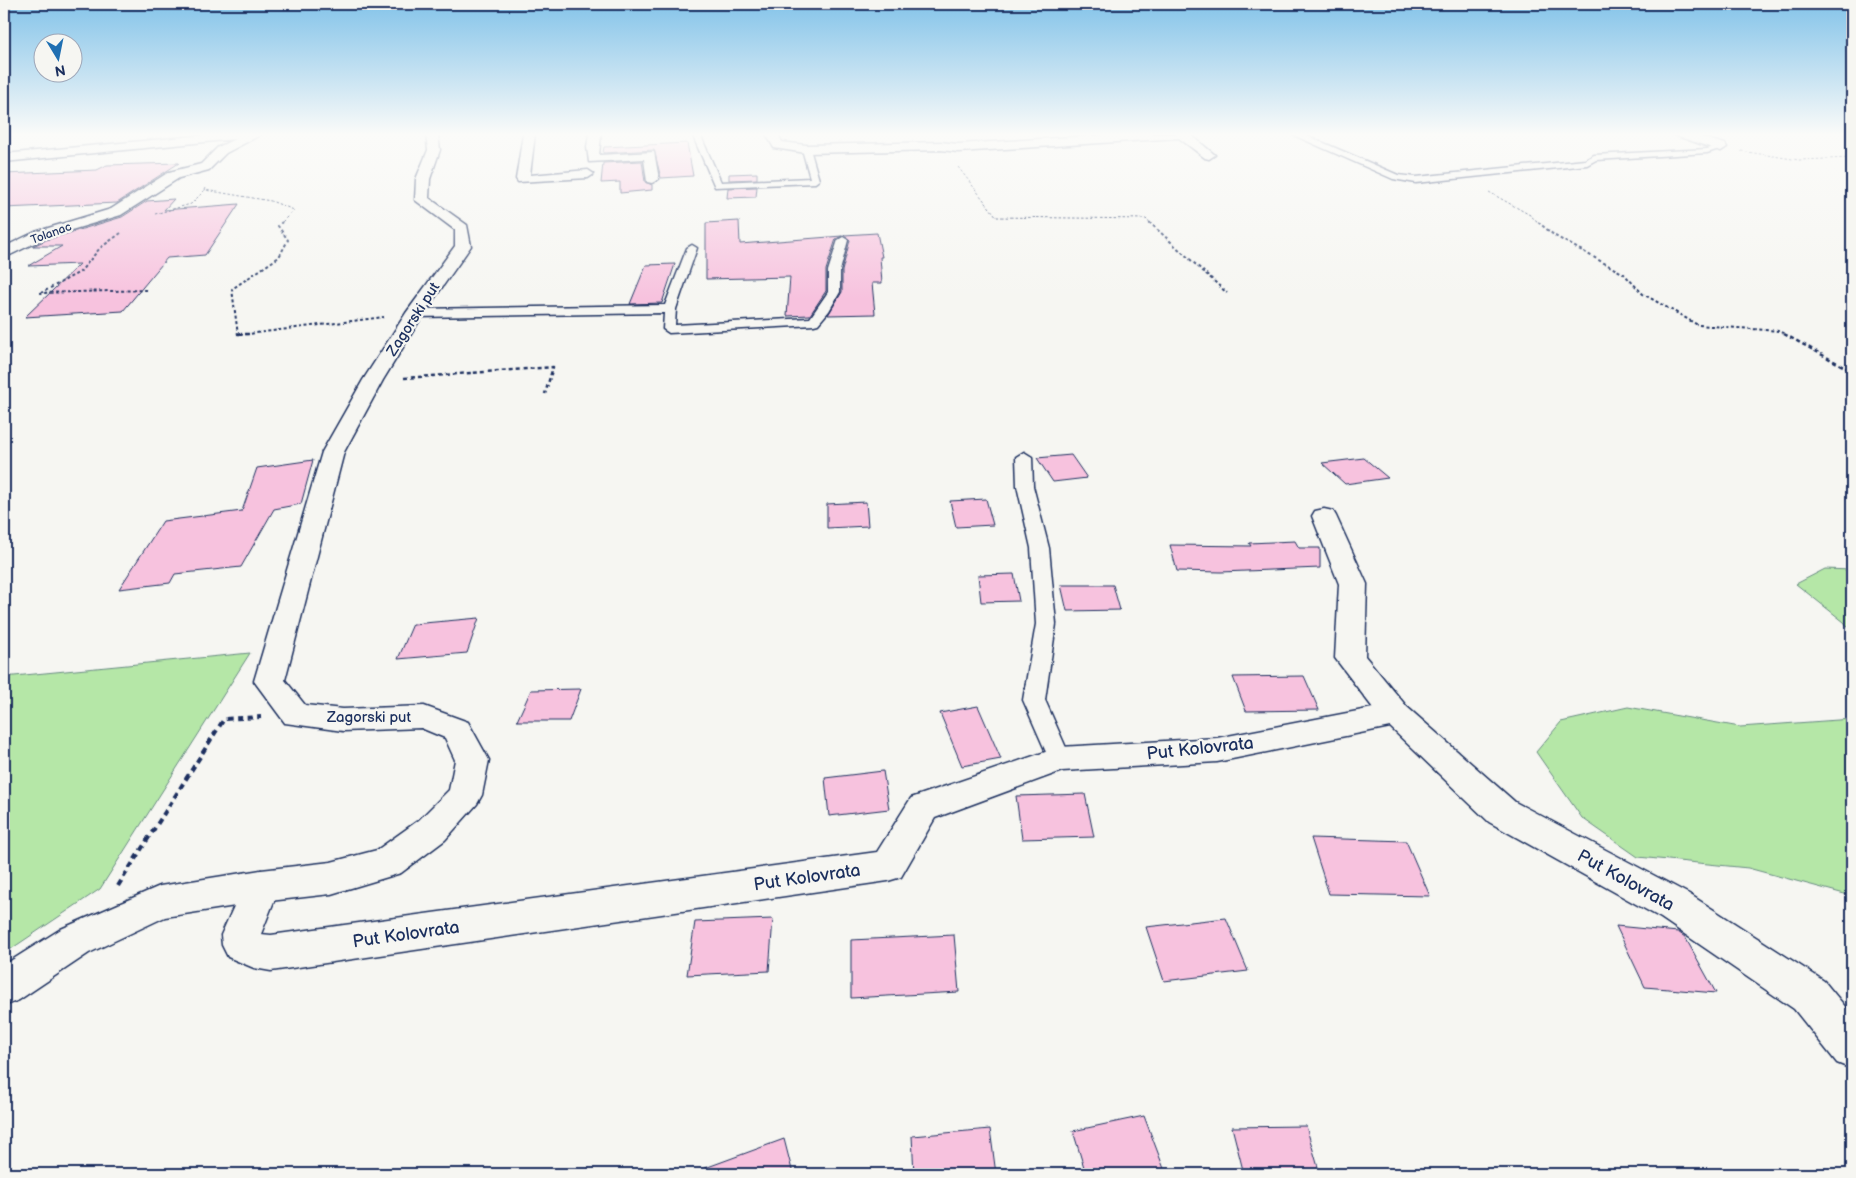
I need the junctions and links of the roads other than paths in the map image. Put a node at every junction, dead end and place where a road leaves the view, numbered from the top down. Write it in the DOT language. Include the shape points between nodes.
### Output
graph roads {
  1 [pos="152,189"];
  2 [pos="423,189"];
  3 [pos="843,240"];
  4 [pos="692,248"];
  5 [pos="4,252"];
  6 [pos="670,309"];
  7 [pos="415,313"];
  8 [pos="1024,457"];
  9 [pos="1324,516"];
  10 [pos="1396,715"];
  11 [pos="1060,759"];
  12 [pos="261,886"];
  13 [pos="4,987"];
  14 [pos="1852,1048"];
  1 -- 5 [label="street, Tolanac" via="116,212 40,236"];
  2 -- 7 [label="street, Zagorski put" via="422,200 462,228 463,246"];
  3 -- 6 [label="lane" via="834,271 834,292 814,321 669,329"];
  4 -- 6 [label="lane"];
  6 -- 7 [label="lane"];
  7 -- 12 [label="street, Zagorski put" via="333,452 270,681 296,715 342,720 424,717 457,730 472,760 465,795 432,830 388,862 331,878"];
  8 -- 11 [label="lane" via="1025,486 1040,548 1046,624 1034,700"];
  9 -- 10 [label="street, Put Kolovrata" via="1353,584 1350,658"];
  10 -- 11 [label="street, Put Kolovrata" via="1217,750"];
  10 -- 14 [label="street, Put Kolovrata" via="1502,812 1675,906 1809,995"];
  11 -- 12 [label="street, Put Kolovrata" via="923,808 888,866 271,953 242,945 241,935"];
  12 -- 13 [label="street, Zagorski put" via="160,902 75,941"];
}
